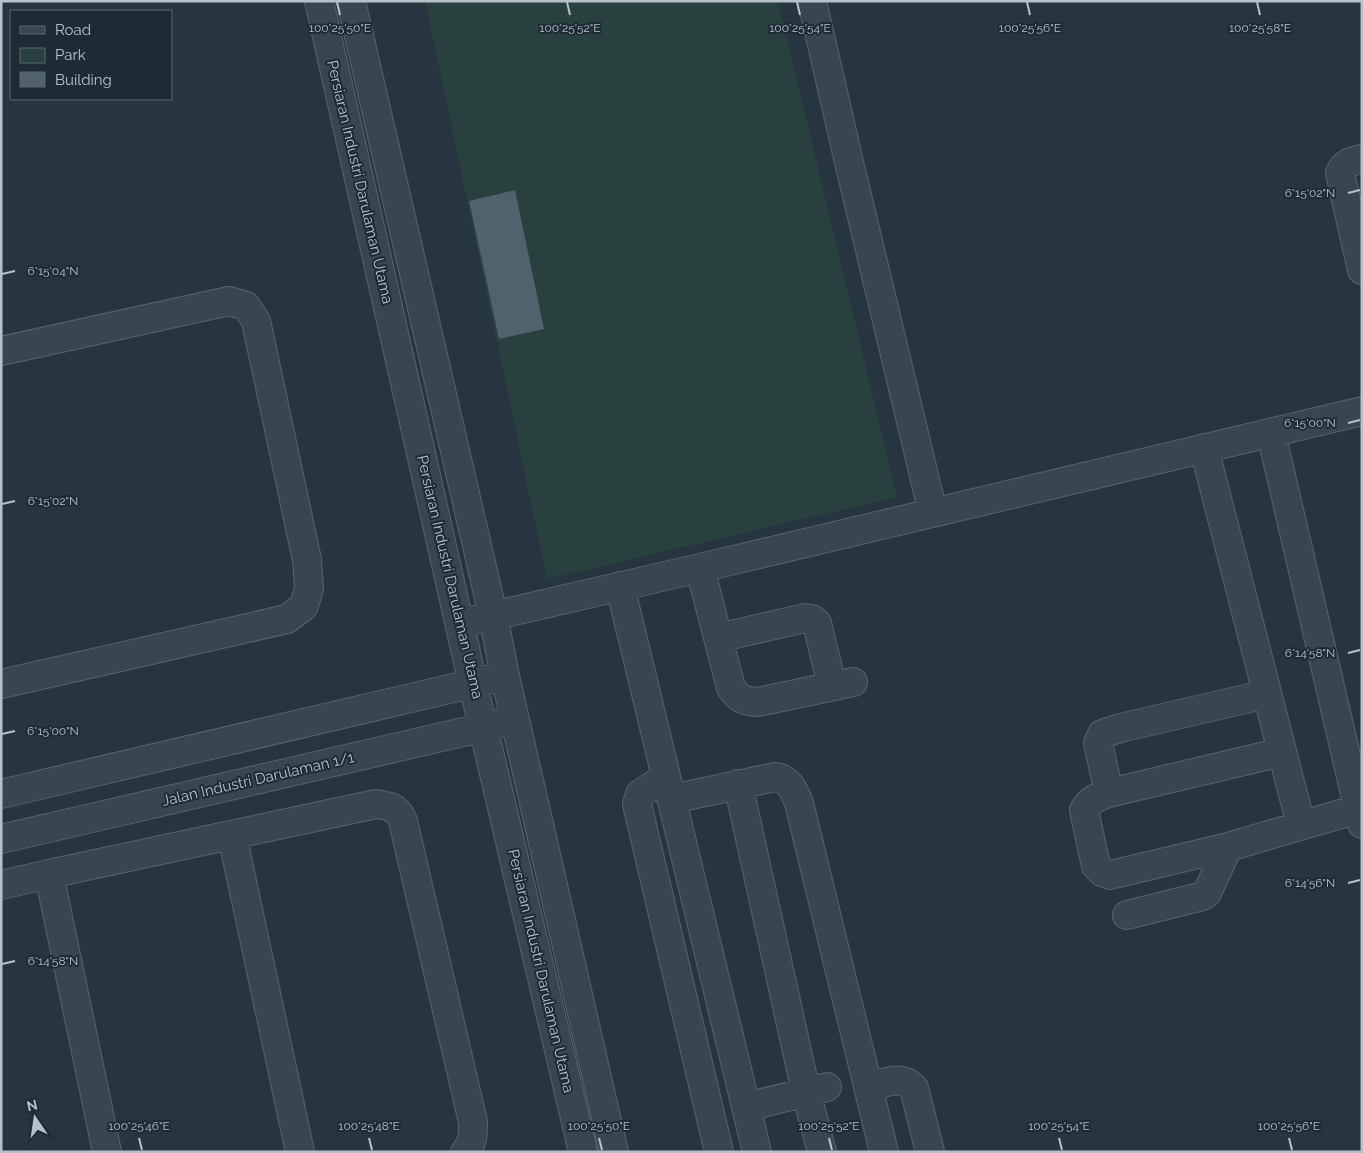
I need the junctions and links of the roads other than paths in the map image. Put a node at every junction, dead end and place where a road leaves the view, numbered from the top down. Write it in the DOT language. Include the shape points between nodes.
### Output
graph roads {
  1 [pos="319,1"];
  2 [pos="351,1"];
  3 [pos="812,1"];
  4 [pos="1362,158"];
  5 [pos="1362,270"];
  6 [pos="1,351"];
  7 [pos="1362,411"];
  8 [pos="1270,433"];
  9 [pos="1204,448"];
  10 [pos="933,513"];
  11 [pos="700,568"];
  12 [pos="620,586"];
  13 [pos="493,616"];
  14 [pos="460,623"];
  15 [pos="718,638"];
  16 [pos="505,676"];
  17 [pos="1,684"];
  18 [pos="473,684"];
  19 [pos="1267,694"];
  20 [pos="516,720"];
  21 [pos="484,726"];
  22 [pos="1282,752"];
  23 [pos="738,784"];
  24 [pos="669,788"];
  25 [pos="1109,793"];
  26 [pos="1,794"];
  27 [pos="1360,817"];
  28 [pos="1301,825"];
  29 [pos="232,836"];
  30 [pos="1,839"];
  31 [pos="1228,847"];
  32 [pos="49,874"];
  33 [pos="1,885"];
  34 [pos="697,902"];
  35 [pos="662,912"];
  36 [pos="1127,915"];
  37 [pos="731,1045"];
  38 [pos="697,1056"];
  39 [pos="869,1087"];
  40 [pos="817,1089"];
  41 [pos="746,1107"];
  42 [pos="107,1152"];
  43 [pos="300,1152"];
  44 [pos="465,1152"];
  45 [pos="583,1152"];
  46 [pos="614,1152"];
  47 [pos="720,1152"];
  48 [pos="757,1152"];
  49 [pos="822,1152"];
  50 [pos="884,1152"];
  51 [pos="930,1152"];
  1 -- 14 [label="street, Persiaran Industri Darulaman Utama"];
  2 -- 13 [label="street, Persiaran Industri Darulaman Utama"];
  3 -- 10 [label="street"];
  4 -- 5 [label="street" via="1343,166 1340,172"];
  6 -- 17 [label="street" via="229,301 246,306 256,321 307,560 309,588 304,606 287,619"];
  7 -- 8 [label="street"];
  8 -- 9 [label="street"];
  8 -- 27 [label="street"];
  9 -- 10 [label="street"];
  9 -- 19 [label="street"];
  10 -- 11 [label="street"];
  11 -- 12 [label="street"];
  11 -- 15 [label="street"];
  12 -- 13 [label="street"];
  12 -- 24 [label="street"];
  13 -- 14 [label="street"];
  13 -- 16 [label="street, Persiaran Industri Darulaman Utama"];
  14 -- 18 [label="street, Persiaran Industri Darulaman Utama"];
  15 -- 15 [label="street" via="731,688 736,696 746,701 758,702 842,684 817,623 812,619"];
  16 -- 18 [label="street"];
  16 -- 20 [label="street, Persiaran Industri Darulaman Utama"];
  18 -- 21 [label="street, Persiaran Industri Darulaman Utama"];
  18 -- 26 [label="street"];
  19 -- 22 [label="street"];
  19 -- 25 [label="street" via="1102,734 1098,743"];
  20 -- 21 [label="street, Jalan Industri Darulaman 1/1"];
  20 -- 46 [label="street, Persiaran Industri Darulaman Utama"];
  21 -- 30 [label="street, Jalan Industri Darulaman 1/1"];
  21 -- 45 [label="street, Persiaran Industri Darulaman Utama"];
  22 -- 25 [label="street"];
  22 -- 28 [label="street"];
  23 -- 24 [label="street"];
  23 -- 39 [label="street" via="782,778 799,803"];
  23 -- 40 [label="street"];
  24 -- 34 [label="street"];
  24 -- 35 [label="street" via="640,794 637,804"];
  25 -- 31 [label="street" via="1090,801 1084,810 1096,866 1102,872 1110,875"];
  27 -- 28 [label="street"];
  28 -- 31 [label="street"];
  29 -- 32 [label="street"];
  29 -- 43 [label="street"];
  29 -- 44 [label="street" via="376,804 389,805 399,812 473,1122 473,1139"];
  31 -- 36 [label="street" via="1203,896"];
  32 -- 33 [label="street"];
  32 -- 42 [label="street"];
  34 -- 35 [label="street"];
  34 -- 37 [label="street"];
  35 -- 38 [label="street"];
  37 -- 38 [label="street"];
  37 -- 41 [label="street"];
  38 -- 47 [label="street"];
  39 -- 50 [label="street"];
  39 -- 51 [label="street" via="901,1080 914,1088"];
  40 -- 41 [label="street"];
  40 -- 49 [label="street"];
  41 -- 48 [label="street"];
}
